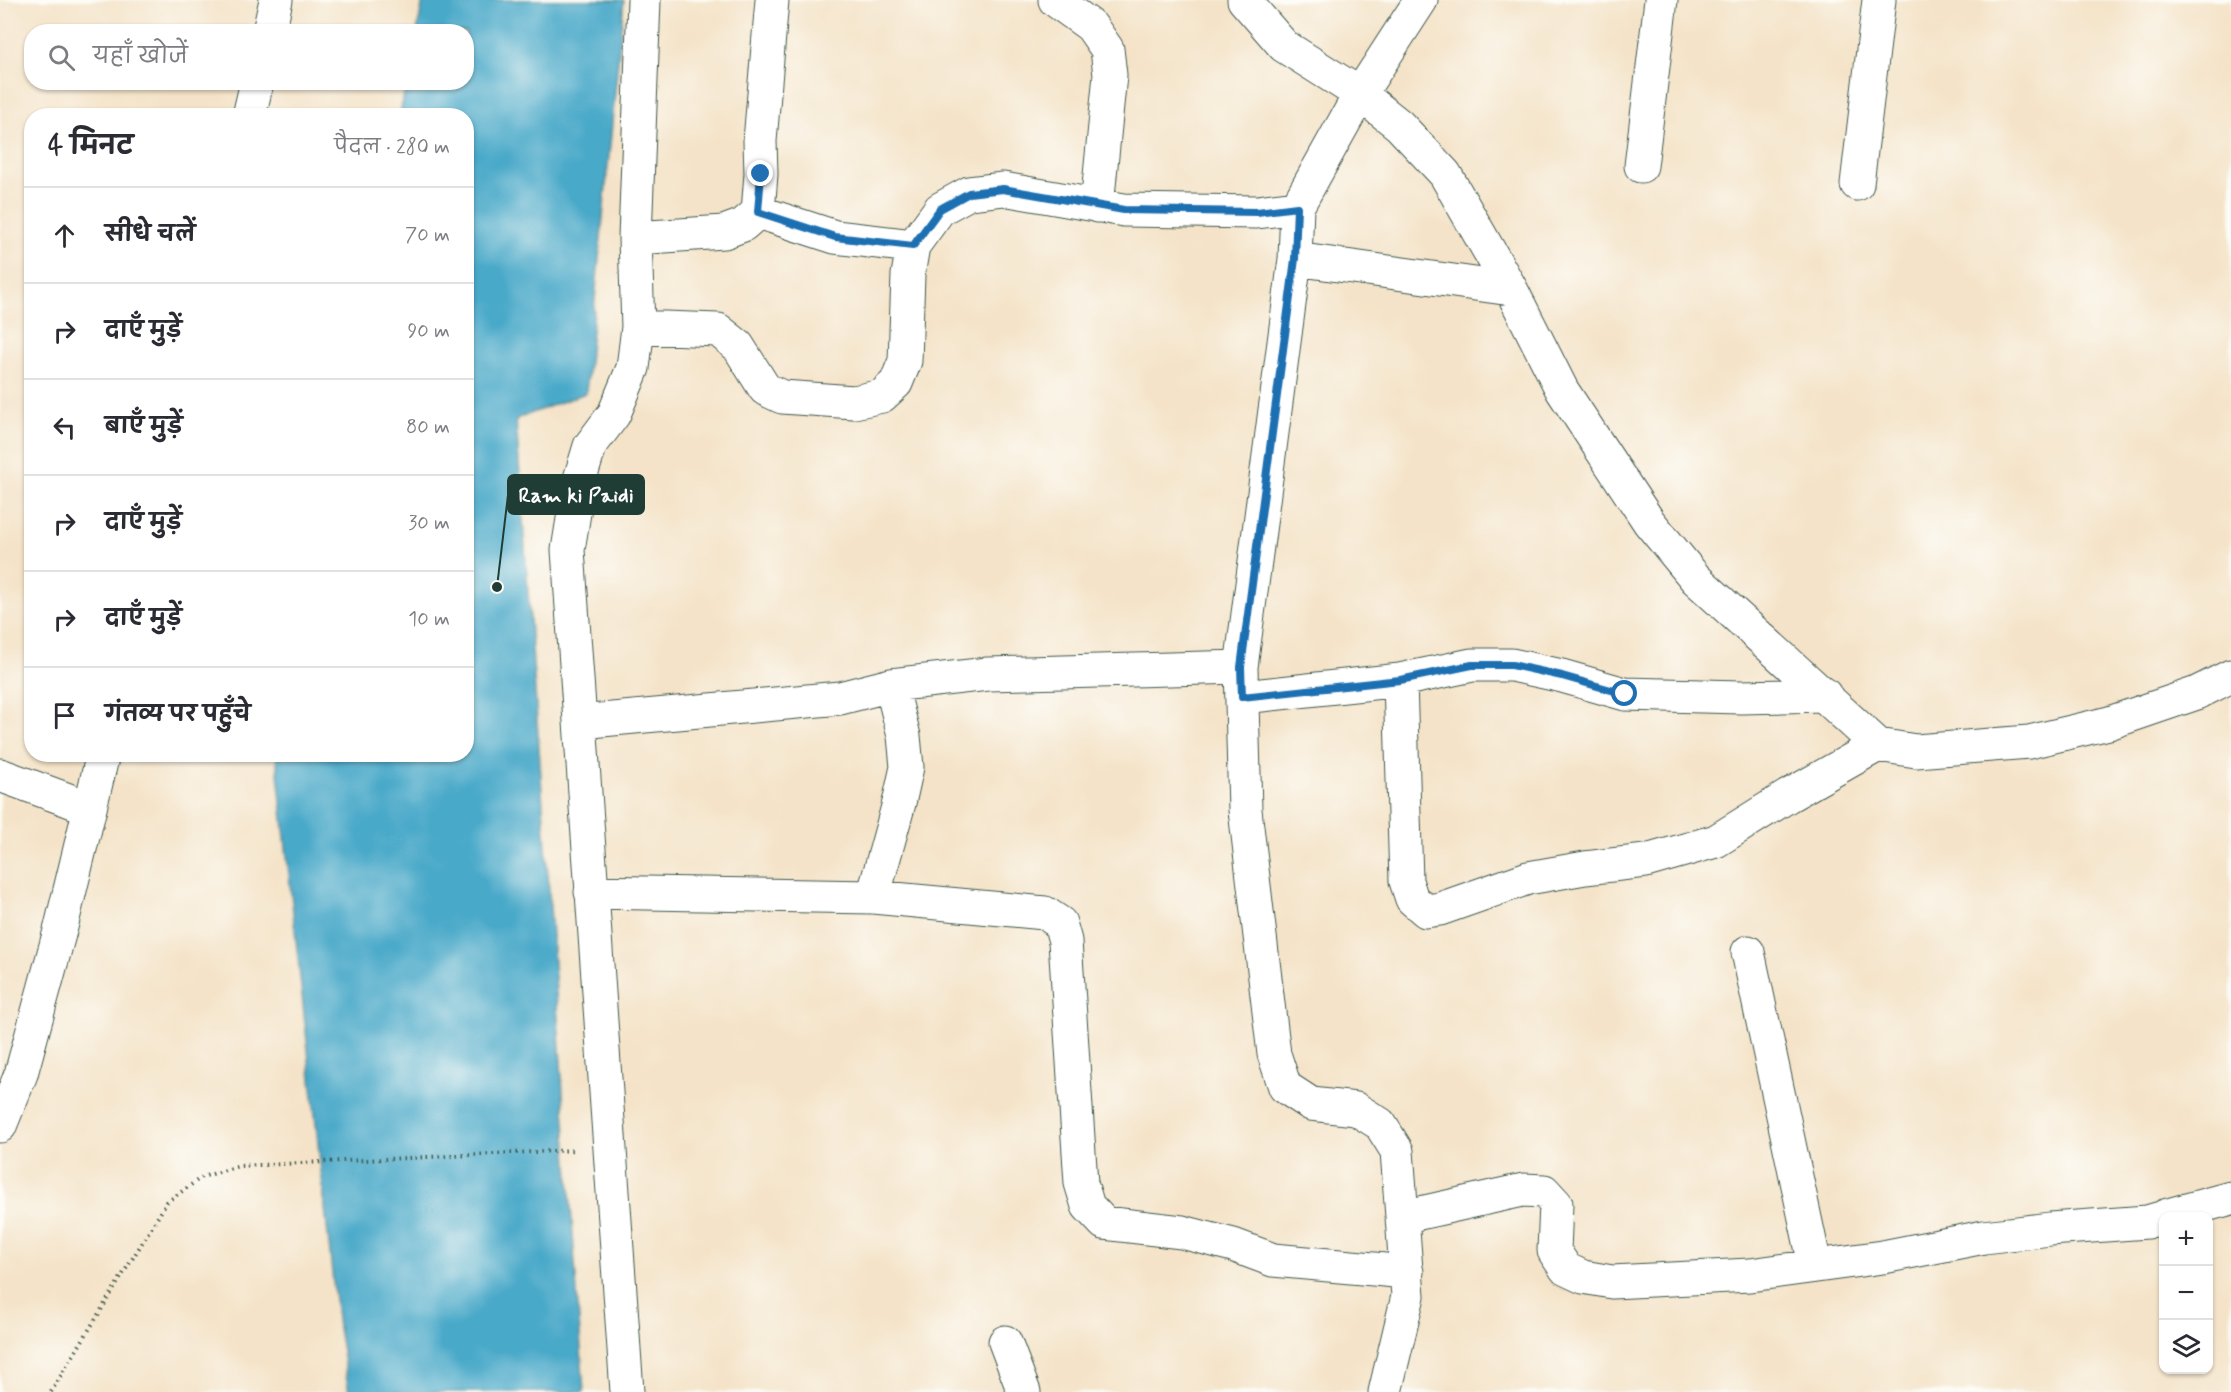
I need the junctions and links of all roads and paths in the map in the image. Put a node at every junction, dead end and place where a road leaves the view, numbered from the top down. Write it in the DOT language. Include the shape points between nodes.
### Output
graph roads {
  1 [pos="276,0"];
  2 [pos="644,0"];
  3 [pos="772,0"];
  4 [pos="1054,0"];
  5 [pos="1244,0"];
  6 [pos="1421,0"];
  7 [pos="1661,0"];
  8 [pos="1879,0"];
  9 [pos="271,24"];
  10 [pos="255,90"];
  11 [pos="1360,94"];
  12 [pos="251,108"];
  13 [pos="1641,166"];
  14 [pos="1857,184"];
  15 [pos="1097,206"];
  16 [pos="1297,207"];
  17 [pos="758,212"];
  18 [pos="635,238"];
  19 [pos="913,246"];
  20 [pos="1295,259"];
  21 [pos="1511,290"];
  22 [pos="638,327"];
  23 [pos="2231,676"];
  24 [pos="1400,680"];
  25 [pos="1242,682"];
  26 [pos="891,685"];
  27 [pos="1825,695"];
  28 [pos="580,722"];
  29 [pos="1878,745"];
  30 [pos="101,762"];
  31 [pos="0,775"];
  32 [pos="90,808"];
  33 [pos="591,892"];
  34 [pos="873,897"];
  35 [pos="1748,952"];
  36 [pos="0,1126"];
  37 [pos="577,1150"];
  38 [pos="2231,1198"];
  39 [pos="2182,1212"];
  40 [pos="1402,1217"];
  41 [pos="2159,1218"];
  42 [pos="1815,1265"];
  43 [pos="1407,1272"];
  44 [pos="1005,1342"];
  45 [pos="51,1392"];
  46 [pos="627,1392"];
  47 [pos="1024,1392"];
  48 [pos="1385,1392"];
  1 -- 9 [label="main road"];
  2 -- 18 [label="main road"];
  3 -- 17 [label="main road"];
  4 -- 15 [label="main road" via="1091,26 1107,49 1110,75"];
  5 -- 11 [label="main road" via="1284,46"];
  6 -- 11 [label="main road"];
  7 -- 13 [label="main road"];
  8 -- 14 [label="main road"];
  10 -- 12 [label="main road"];
  11 -- 16 [label="main road"];
  11 -- 21 [label="main road" via="1399,125 1444,174"];
  15 -- 16 [label="main road" via="1257,212"];
  15 -- 19 [label="main road" via="1003,189 969,193 940,209"];
  16 -- 20 [label="main road"];
  17 -- 18 [label="main road" via="743,225 724,232"];
  17 -- 19 [label="main road" via="835,237"];
  18 -- 22 [label="main road"];
  19 -- 22 [label="main road" via="905,361 896,384 882,396 854,402 782,397 765,389 738,346 718,330"];
  20 -- 21 [label="main road"];
  20 -- 25 [label="main road"];
  21 -- 27 [label="main road" via="1562,390 1649,522 1696,579"];
  22 -- 28 [label="main road" via="633,368 614,414 590,446 567,550"];
  23 -- 29 [label="main road" via="2197,693 2109,723 2029,742 1916,751"];
  24 -- 25 [label="main road"];
  24 -- 27 [label="main road" via="1472,665 1512,665 1625,694"];
  24 -- 29 [label="main road" via="1406,881 1413,899 1426,911 1528,878 1646,861 1716,841"];
  25 -- 26 [label="main road" via="988,674"];
  25 -- 40 [label="main road" via="1245,810 1274,1054 1285,1087 1302,1099 1311,1104 1356,1109 1380,1124 1397,1151"];
  26 -- 28 [label="main road" via="840,698"];
  26 -- 34 [label="main road" via="907,767"];
  27 -- 29 [label="main road"];
  28 -- 33 [label="main road"];
  30 -- 32 [label="main road"];
  31 -- 32 [label="main road"];
  32 -- 36 [label="main road" via="21,1074"];
  33 -- 34 [label="main road"];
  33 -- 46 [label="main road"];
  34 -- 43 [label="main road" via="1045,912 1060,923 1065,941 1082,1183 1088,1206 1104,1223 1182,1232 1273,1260"];
  35 -- 42 [label="main road"];
  37 -- 45 [label="path" via="239,1166 202,1177 167,1202"];
  38 -- 39 [label="main road"];
  40 -- 42 [label="main road" via="1522,1190 1544,1191 1556,1204 1554,1251 1566,1269 1583,1277 1612,1282 1750,1275"];
  40 -- 43 [label="main road"];
  41 -- 42 [label="main road" via="1984,1237 1883,1257"];
  43 -- 48 [label="main road" via="1408,1296"];
  44 -- 47 [label="main road"];
}
